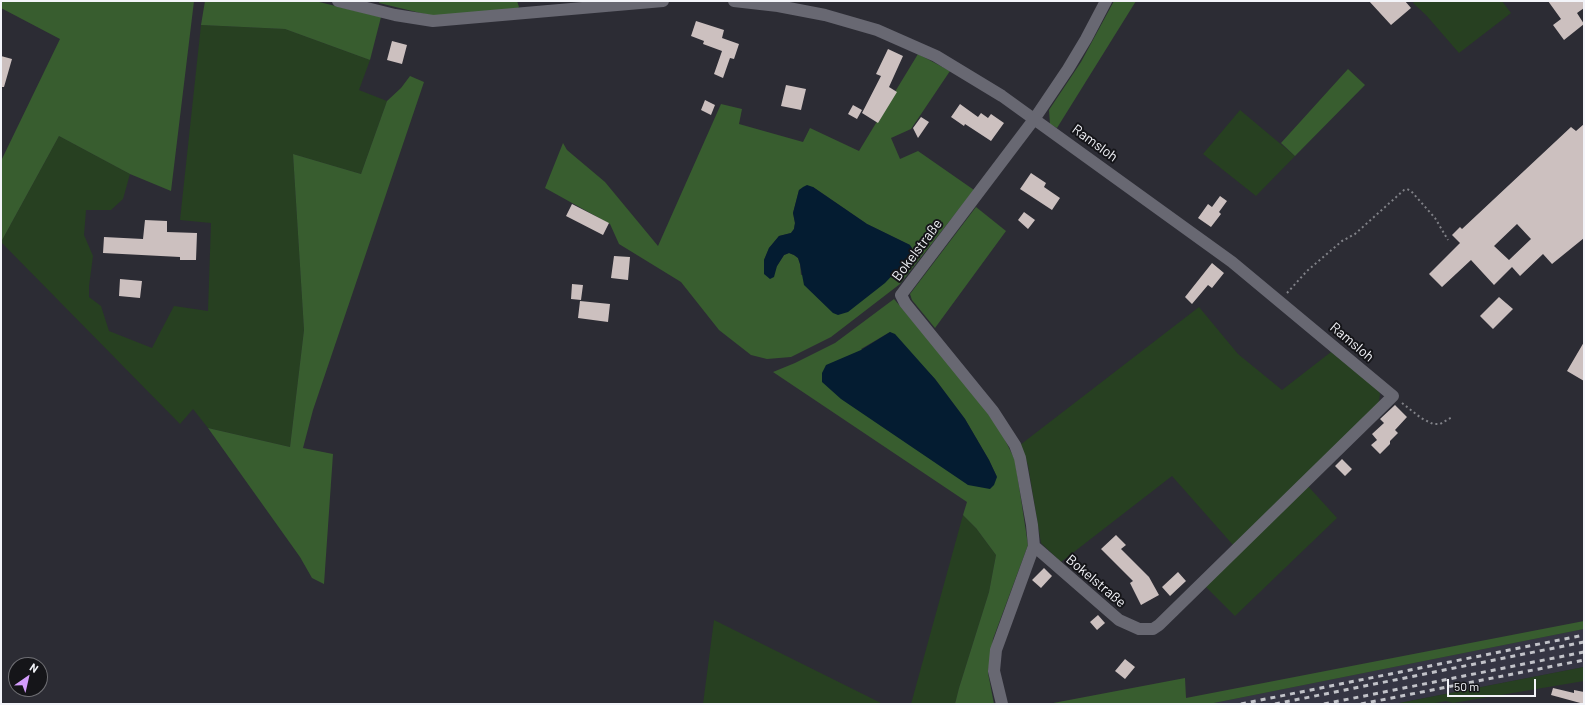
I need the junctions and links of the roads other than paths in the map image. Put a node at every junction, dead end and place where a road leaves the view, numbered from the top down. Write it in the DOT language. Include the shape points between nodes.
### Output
graph roads {
  1 [pos="338,1"];
  2 [pos="663,1"];
  3 [pos="734,1"];
  4 [pos="1106,1"];
  5 [pos="1035,118"];
  6 [pos="1393,396"];
  7 [pos="1034,546"];
  8 [pos="1002,704"];
  1 -- 2 [label="street" via="433,21"];
  3 -- 5 [label="street, Ramsloh" via="825,15 877,30 936,56"];
  4 -- 5 [label="street, Bokelstraße" via="1068,70"];
  5 -- 6 [label="street, Ramsloh" via="1214,249"];
  5 -- 7 [label="street, Bokelstraße" via="901,295 993,411 1014,445 1020,458"];
  6 -- 7 [label="street, Bokelstraße" via="1153,629 1139,629 1119,620"];
  7 -- 8 [label="street, Bokelstraße" via="996,650 994,671"];
}
